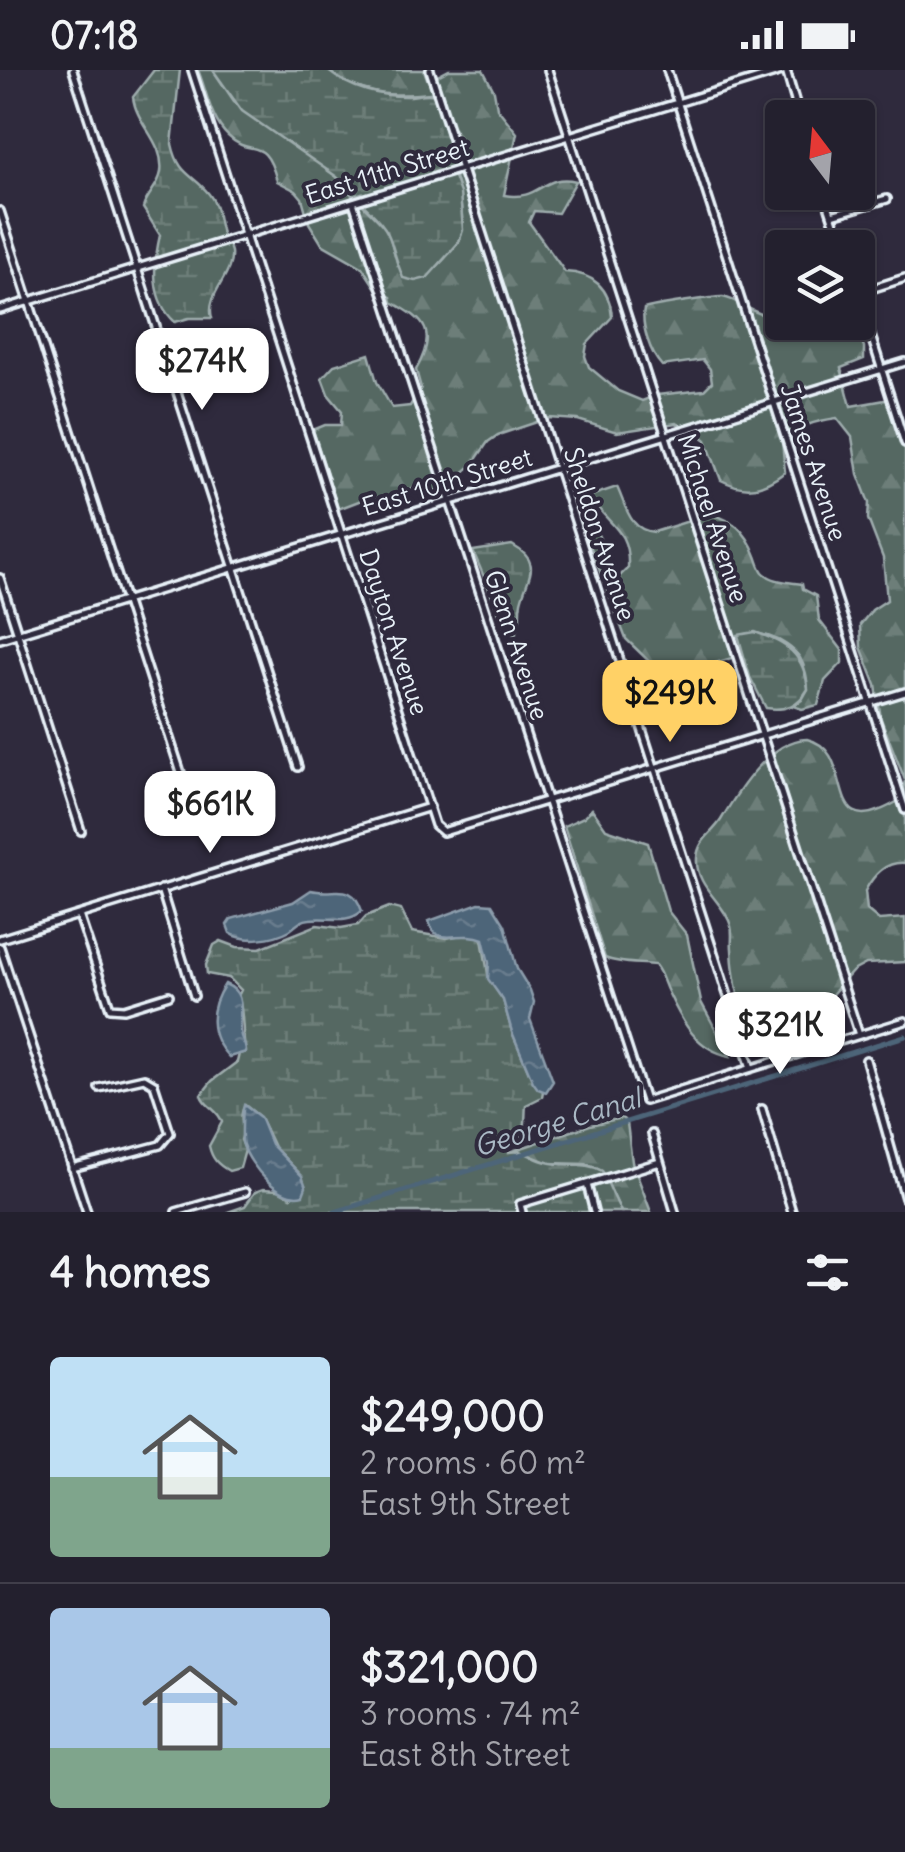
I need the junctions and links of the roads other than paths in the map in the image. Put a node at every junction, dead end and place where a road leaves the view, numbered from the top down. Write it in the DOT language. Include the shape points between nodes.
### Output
graph roads {
  1 [pos="74,70"];
  2 [pos="192,70"];
  3 [pos="430,70"];
  4 [pos="548,70"];
  5 [pos="667,70"];
  6 [pos="785,70"];
  7 [pos="794,100"];
  8 [pos="677,103"];
  9 [pos="569,136"];
  10 [pos="462,169"];
  11 [pos="887,199"];
  12 [pos="353,202"];
  13 [pos="830,210"];
  14 [pos="0,211"];
  15 [pos="832,216"];
  16 [pos="836,230"];
  17 [pos="245,235"];
  18 [pos="137,268"];
  19 [pos="905,278"];
  20 [pos="875,288"];
  21 [pos="29,301"];
  22 [pos="0,310"];
  23 [pos="873,340"];
  24 [pos="905,362"];
  25 [pos="882,369"];
  26 [pos="774,402"];
  27 [pos="666,435"];
  28 [pos="905,440"];
  29 [pos="558,469"];
  30 [pos="450,501"];
  31 [pos="342,534"];
  32 [pos="234,568"];
  33 [pos="0,578"];
  34 [pos="126,600"];
  35 [pos="18,634"];
  36 [pos="0,639"];
  37 [pos="905,692"];
  38 [pos="870,702"];
  39 [pos="762,736"];
  40 [pos="298,767"];
  41 [pos="654,768"];
  42 [pos="546,802"];
  43 [pos="191,804"];
  44 [pos="430,807"];
  45 [pos="905,810"];
  46 [pos="82,831"];
  47 [pos="161,890"];
  48 [pos="78,915"];
  49 [pos="0,939"];
  50 [pos="0,946"];
  51 [pos="3,968"];
  52 [pos="169,995"];
  53 [pos="194,996"];
  54 [pos="905,1021"];
  55 [pos="858,1035"];
  56 [pos="866,1060"];
  57 [pos="751,1068"];
  58 [pos="99,1088"];
  59 [pos="762,1109"];
  60 [pos="652,1134"];
  61 [pos="660,1162"];
  62 [pos="72,1168"];
  63 [pos="586,1184"];
  64 [pos="245,1192"];
  65 [pos="905,1198"];
  66 [pos="86,1212"];
  67 [pos="176,1212"];
  68 [pos="522,1212"];
  69 [pos="594,1212"];
  70 [pos="674,1212"];
  71 [pos="792,1212"];
  1 -- 18 [label="street"];
  2 -- 17 [label="street, Dayton Avenue"];
  3 -- 10 [label="street, Sheldon Avenue"];
  4 -- 9 [label="street, Michael Avenue"];
  5 -- 8 [label="street, James Avenue"];
  6 -- 7 [label="street"];
  6 -- 8 [label="street, East 11th Street"];
  8 -- 9 [label="street, East 11th Street"];
  8 -- 26 [label="street, James Avenue"];
  9 -- 10 [label="street, East 11th Street"];
  9 -- 27 [label="street, Michael Avenue"];
  10 -- 12 [label="street, East 11th Street"];
  10 -- 29 [label="street, Sheldon Avenue"];
  11 -- 15 [label="street"];
  12 -- 17 [label="street, East 11th Street"];
  12 -- 30 [label="street, Glenn Avenue"];
  13 -- 15 [label="street"];
  14 -- 21 [label="street"];
  15 -- 16 [label="street"];
  17 -- 18 [label="street, East 11th Street"];
  17 -- 31 [label="street, Dayton Avenue"];
  18 -- 21 [label="street, East 11th Street"];
  18 -- 32 [label="street"];
  19 -- 20 [label="street"];
  21 -- 22 [label="street, East 11th Street"];
  21 -- 34 [label="street"];
  23 -- 25 [label="street"];
  24 -- 25 [label="street, East 10th Street"];
  25 -- 26 [label="street, East 10th Street"];
  25 -- 28 [label="street"];
  26 -- 27 [label="street, East 10th Street"];
  26 -- 38 [label="street, James Avenue"];
  27 -- 29 [label="street, East 10th Street"];
  27 -- 39 [label="street, Michael Avenue"];
  29 -- 30 [label="street, East 10th Street"];
  29 -- 41 [label="street, Sheldon Avenue"];
  30 -- 31 [label="street, East 10th Street"];
  30 -- 42 [label="street, Glenn Avenue"];
  31 -- 32 [label="street, East 10th Street"];
  31 -- 44 [label="street, Dayton Avenue"];
  32 -- 34 [label="street, East 10th Street"];
  32 -- 40 [label="street"];
  33 -- 35 [label="street"];
  34 -- 35 [label="street, East 10th Street"];
  34 -- 43 [label="street"];
  35 -- 36 [label="street, East 10th Street"];
  35 -- 46 [label="street"];
  37 -- 38 [label="street"];
  38 -- 39 [label="street"];
  38 -- 45 [label="street, James Avenue"];
  39 -- 41 [label="street"];
  39 -- 55 [label="street, Michael Avenue"];
  41 -- 42 [label="street"];
  41 -- 57 [label="street, Sheldon Avenue"];
  42 -- 44 [label="street" via="443,832"];
  42 -- 57 [label="street, Glenn Avenue" via="646,1100"];
  44 -- 47 [label="street"];
  47 -- 48 [label="street"];
  47 -- 53 [label="street"];
  48 -- 49 [label="street"];
  48 -- 52 [label="street" via="110,1008"];
  50 -- 51 [label="street"];
  51 -- 62 [label="street"];
  54 -- 55 [label="street"];
  55 -- 57 [label="street"];
  56 -- 65 [label="street"];
  58 -- 62 [label="street" via="144,1078 154,1084 170,1133 160,1145"];
  59 -- 71 [label="street"];
  60 -- 61 [label="street"];
  61 -- 63 [label="street"];
  61 -- 70 [label="street"];
  62 -- 66 [label="street"];
  63 -- 68 [label="street" via="520,1204"];
  63 -- 69 [label="street"];
  64 -- 67 [label="street"];
}
